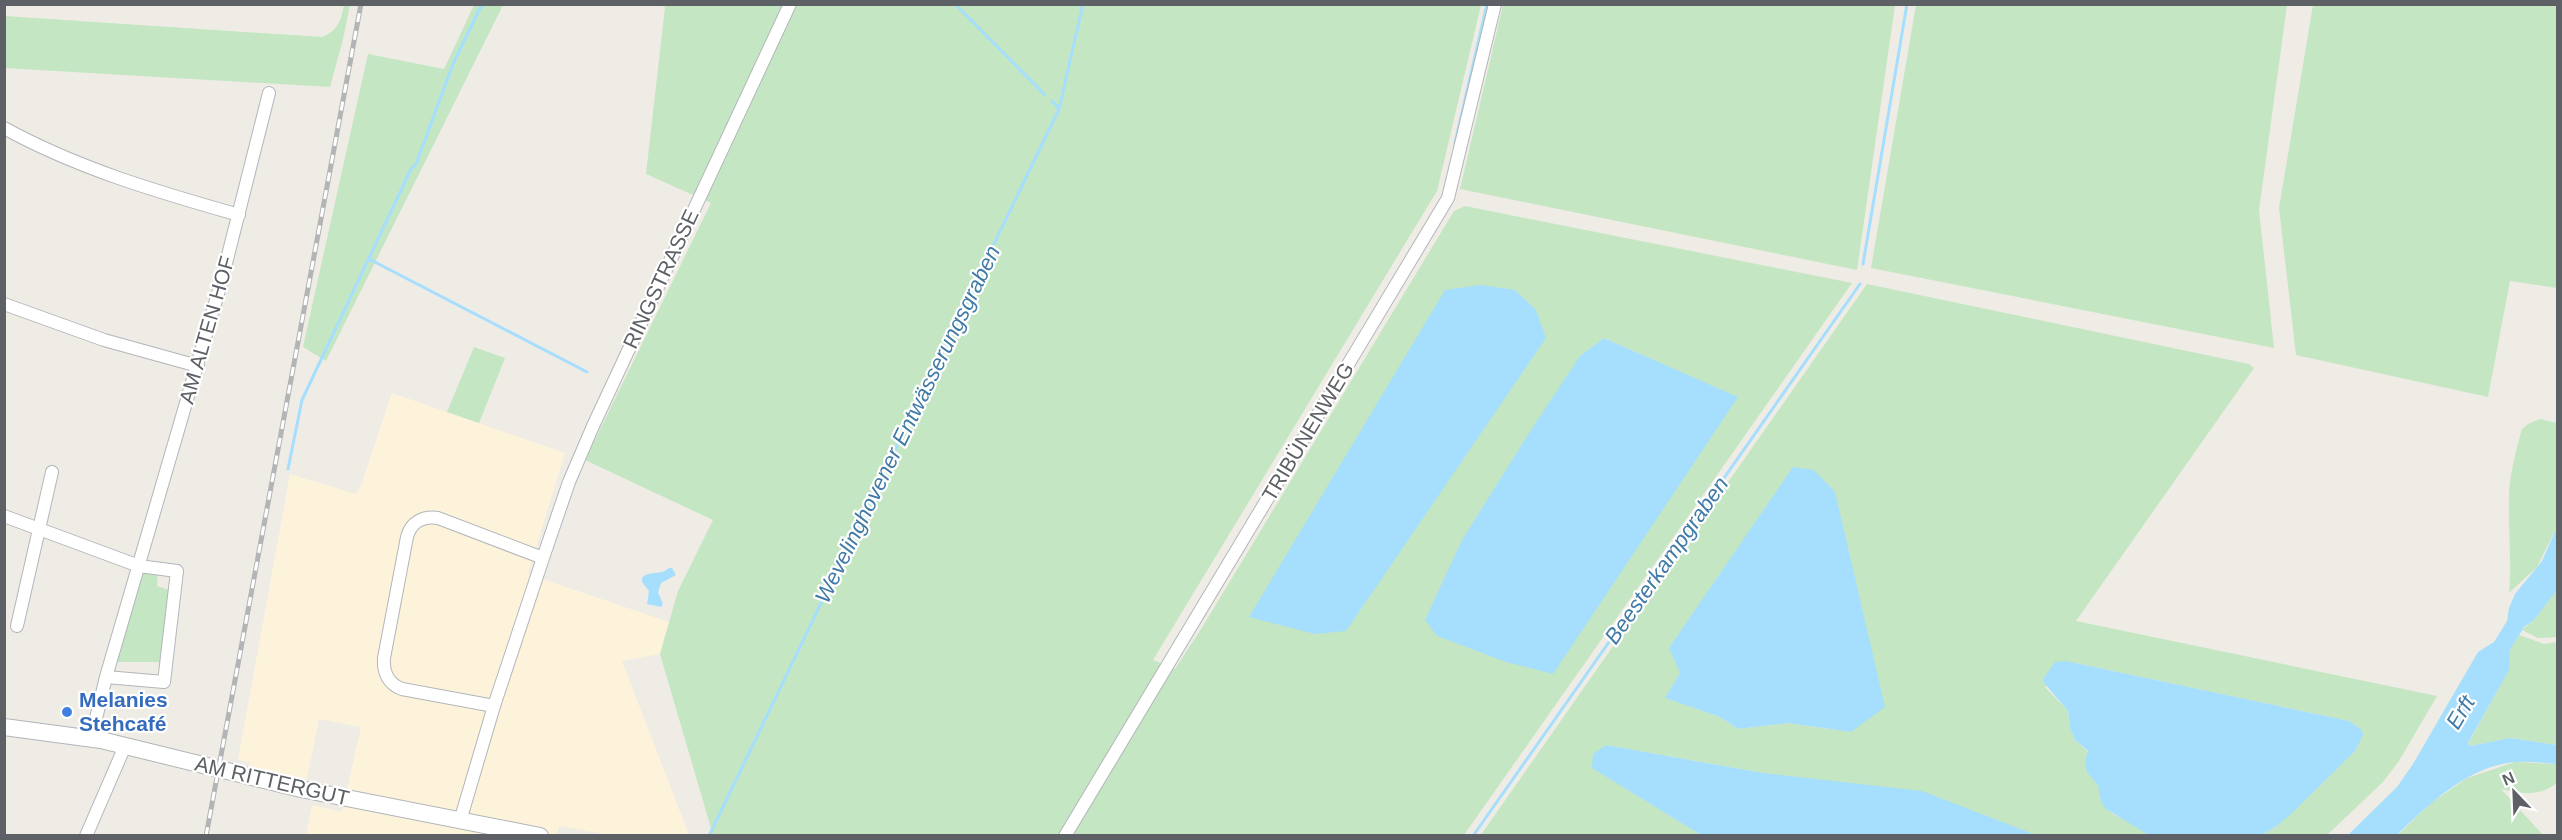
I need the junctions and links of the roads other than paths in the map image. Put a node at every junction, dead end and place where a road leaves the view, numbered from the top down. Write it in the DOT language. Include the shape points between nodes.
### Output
graph roads {
  1 [pos="790,4"];
  2 [pos="1495,4"];
  3 [pos="269,93"];
  4 [pos="4,128"];
  5 [pos="239,214"];
  6 [pos="4,304"];
  7 [pos="198,366"];
  8 [pos="52,472"];
  9 [pos="4,516"];
  10 [pos="37,530"];
  11 [pos="543,558"];
  12 [pos="139,566"];
  13 [pos="17,626"];
  14 [pos="106,677"];
  15 [pos="494,705"];
  16 [pos="4,728"];
  17 [pos="91,739"];
  18 [pos="125,746"];
  19 [pos="460,821"];
  20 [pos="86,836"];
  21 [pos="540,836"];
  22 [pos="1065,836"];
  1 -- 11 [label="street, RINGSTRASSE" via="593,426 565,491"];
  2 -- 22 [label="street, TRIBÜNENWEG" via="1448,198"];
  3 -- 5 [label="street, AM ALTEN HOF"];
  4 -- 5 [label="street" via="103,173"];
  5 -- 7 [label="street, AM ALTEN HOF"];
  6 -- 7 [label="street" via="104,340"];
  7 -- 12 [label="street, AM ALTEN HOF"];
  8 -- 10 [label="street"];
  9 -- 10 [label="street"];
  10 -- 12 [label="street"];
  10 -- 13 [label="street"];
  11 -- 15 [label="street, RINGSTRASSE"];
  11 -- 15 [label="street" via="438,518 418,521 408,532 384,658 387,676 402,689"];
  12 -- 14 [label="street, AM ALTEN HOF"];
  12 -- 14 [label="street" via="177,571 164,682"];
  14 -- 17 [label="street, AM ALTEN HOF"];
  15 -- 19 [label="street, RINGSTRASSE"];
  16 -- 17 [label="street, AM RITTERGUT"];
  17 -- 18 [label="street, AM RITTERGUT"];
  18 -- 19 [label="street, AM RITTERGUT" via="301,789"];
  18 -- 20 [label="street"];
  19 -- 21 [label="street, AM RITTERGUT"];
}
